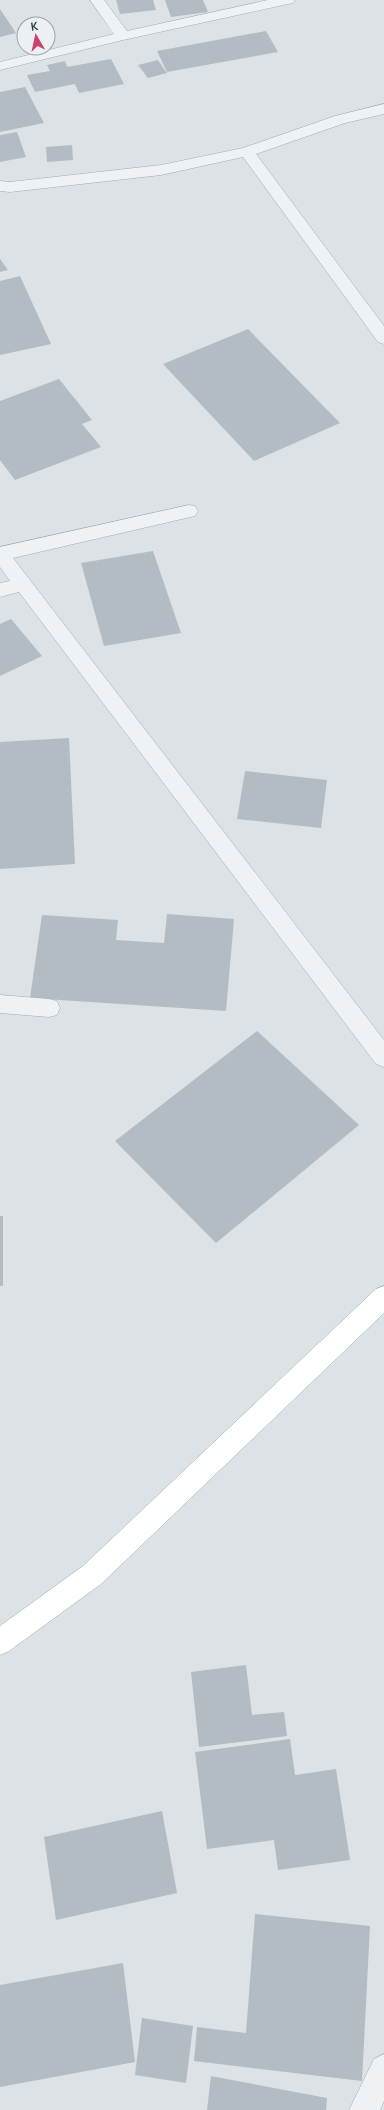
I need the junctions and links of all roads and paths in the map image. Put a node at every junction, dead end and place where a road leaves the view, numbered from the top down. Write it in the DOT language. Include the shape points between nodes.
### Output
graph roads {
  1 [pos="98,0"];
  2 [pos="288,0"];
  3 [pos="123,36"];
  4 [pos="0,66"];
  5 [pos="384,109"];
  6 [pos="246,152"];
  7 [pos="0,186"];
  8 [pos="384,338"];
  9 [pos="189,511"];
  10 [pos="23,584"];
  11 [pos="0,590"];
  12 [pos="0,1004"];
  13 [pos="49,1008"];
  14 [pos="384,1057"];
  15 [pos="384,1297"];
  16 [pos="0,1642"];
  17 [pos="384,2070"];
  18 [pos="364,2110"];
  1 -- 3 [label="street"];
  2 -- 3 [label="street"];
  3 -- 4 [label="street"];
  5 -- 6 [label="street" via="340,119"];
  6 -- 7 [label="street" via="161,170"];
  6 -- 8 [label="street"];
  9 -- 10 [label="street" via="0,554"];
  10 -- 11 [label="street"];
  10 -- 14 [label="street"];
  12 -- 13 [label="street"];
  15 -- 16 [label="main road" via="92,1575"];
  17 -- 18 [label="street"];
}
